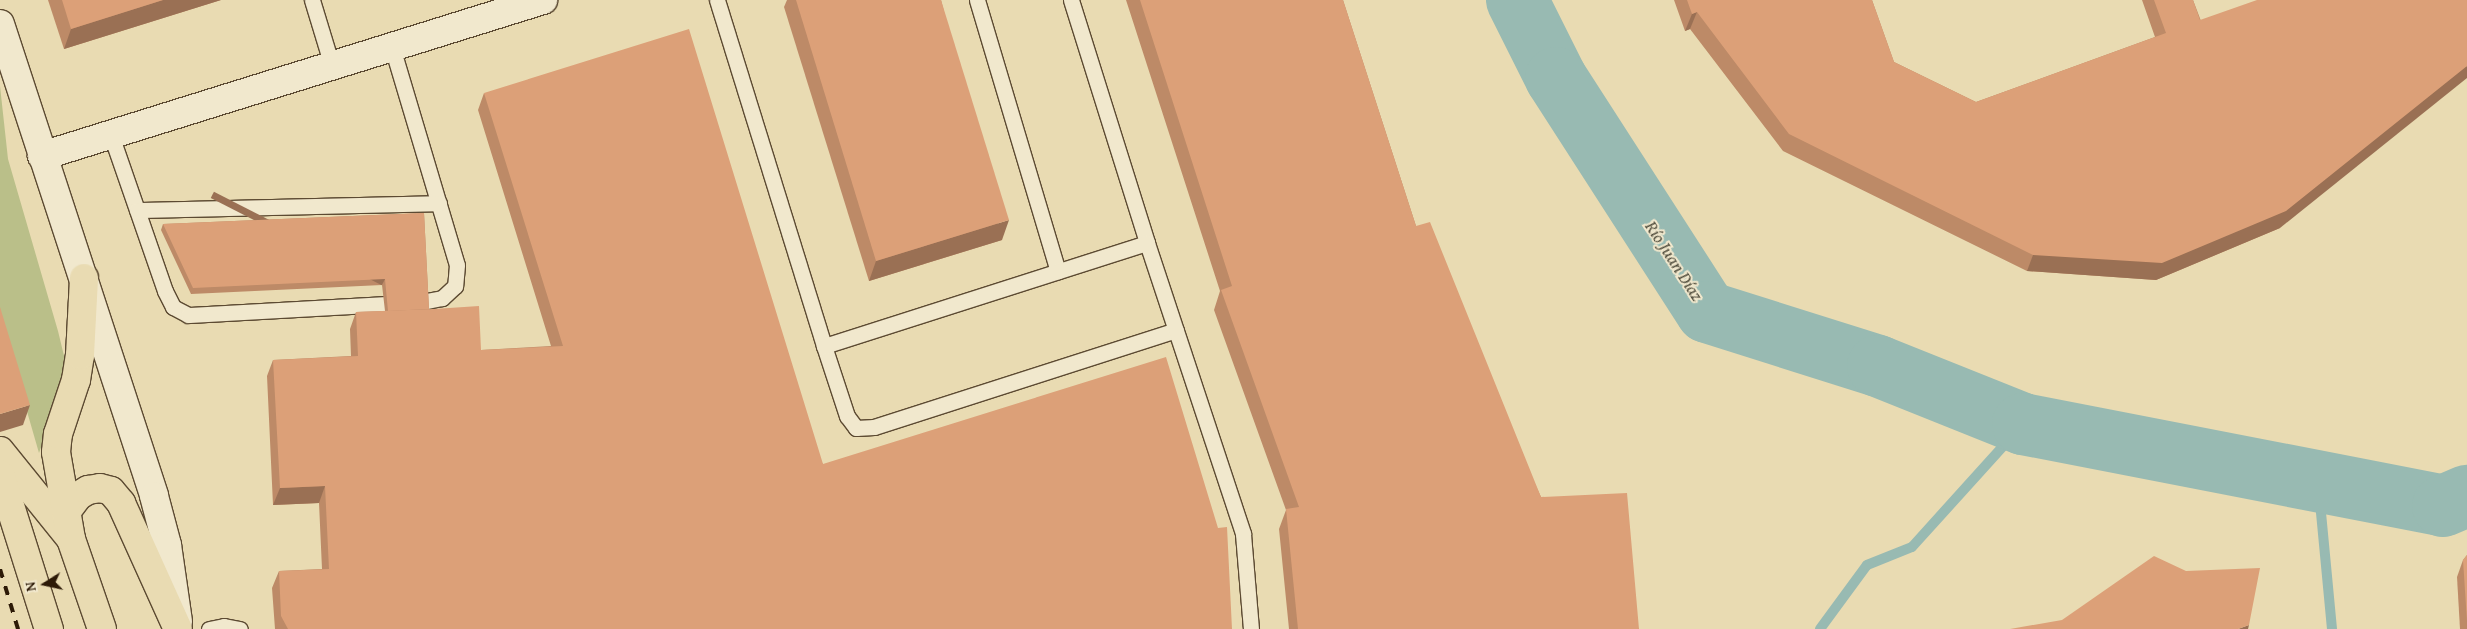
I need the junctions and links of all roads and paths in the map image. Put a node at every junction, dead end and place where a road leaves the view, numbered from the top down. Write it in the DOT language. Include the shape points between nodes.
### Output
graph roads {
  1 [pos="312,0"];
  2 [pos="543,0"];
  3 [pos="717,0"];
  4 [pos="977,0"];
  5 [pos="1071,0"];
  6 [pos="0,24"];
  7 [pos="392,47"];
  8 [pos="332,66"];
  9 [pos="111,135"];
  10 [pos="42,156"];
  11 [pos="439,204"];
  12 [pos="137,210"];
  13 [pos="1147,243"];
  14 [pos="1058,270"];
  15 [pos="84,278"];
  16 [pos="427,301"];
  17 [pos="384,304"];
  18 [pos="1176,330"];
  19 [pos="824,346"];
  20 [pos="0,450"];
  21 [pos="0,474"];
  22 [pos="66,512"];
  23 [pos="71,539"];
  24 [pos="86,582"];
  25 [pos="48,629"];
  26 [pos="88,629"];
  27 [pos="102,629"];
  28 [pos="179,629"];
  29 [pos="209,629"];
  30 [pos="240,629"];
  31 [pos="1251,629"];
  1 -- 8 [label="lane"];
  2 -- 7 [label="street"];
  3 -- 19 [label="lane"];
  4 -- 14 [label="lane"];
  5 -- 13 [label="lane"];
  6 -- 10 [label="street"];
  7 -- 8 [label="street"];
  7 -- 11 [label="lane"];
  8 -- 9 [label="street"];
  9 -- 10 [label="street"];
  9 -- 12 [label="lane"];
  10 -- 15 [label="street"];
  11 -- 12 [label="lane"];
  11 -- 16 [label="lane" via="456,265 455,286 442,298"];
  12 -- 17 [label="lane" via="164,291 173,307 188,315"];
  13 -- 14 [label="lane"];
  13 -- 18 [label="lane"];
  14 -- 19 [label="lane"];
  15 -- 22 [label="main road" via="76,380 58,434 56,452"];
  15 -- 28 [label="street" via="154,496 167,546"];
  18 -- 19 [label="lane" via="874,427 856,428 847,416"];
  18 -- 31 [label="lane" via="1243,534"];
  20 -- 23 [label="main road"];
  21 -- 25 [label="main road"];
  22 -- 23 [label="main road"];
  22 -- 28 [label="main road" via="78,496 88,490 100,488 111,491 121,503"];
  23 -- 24 [label="main road"];
  24 -- 26 [label="main road"];
  24 -- 27 [label="main road"];
  29 -- 30 [label="lane" via="224,626"];
}
